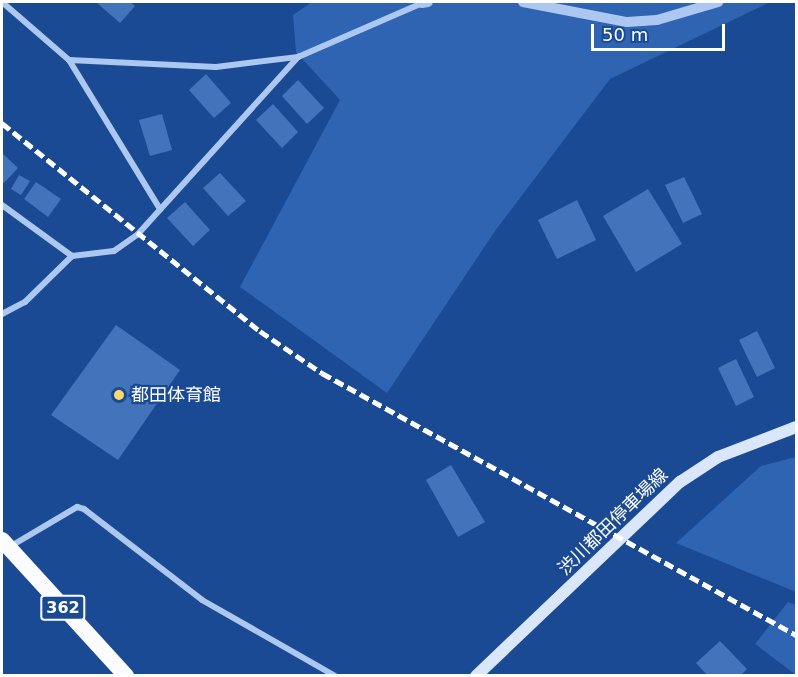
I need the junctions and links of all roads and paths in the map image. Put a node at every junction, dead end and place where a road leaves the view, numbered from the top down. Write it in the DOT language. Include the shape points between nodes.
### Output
graph roads {
  1 [pos="2,2"];
  2 [pos="425,2"];
  3 [pos="523,2"];
  4 [pos="718,2"];
  5 [pos="298,57"];
  6 [pos="69,60"];
  7 [pos="2,205"];
  8 [pos="160,209"];
  9 [pos="72,256"];
  10 [pos="2,314"];
  11 [pos="796,427"];
  12 [pos="5,544"];
  13 [pos="126,675"];
  14 [pos="335,675"];
  15 [pos="476,675"];
  1 -- 6 [label="street"];
  2 -- 5 [label="street"];
  3 -- 4 [label="street" via="627,22 657,20"];
  5 -- 6 [label="street" via="216,67"];
  5 -- 8 [label="street"];
  6 -- 8 [label="street"];
  7 -- 9 [label="street"];
  8 -- 9 [label="street" via="114,251"];
  9 -- 10 [label="street" via="25,302"];
  11 -- 15 [label="main road, 渋川都田停車場線" via="718,458 680,482"];
  12 -- 13 [label="highway, 362"];
  12 -- 14 [label="street" via="77,507 84,509 202,600"];
}
